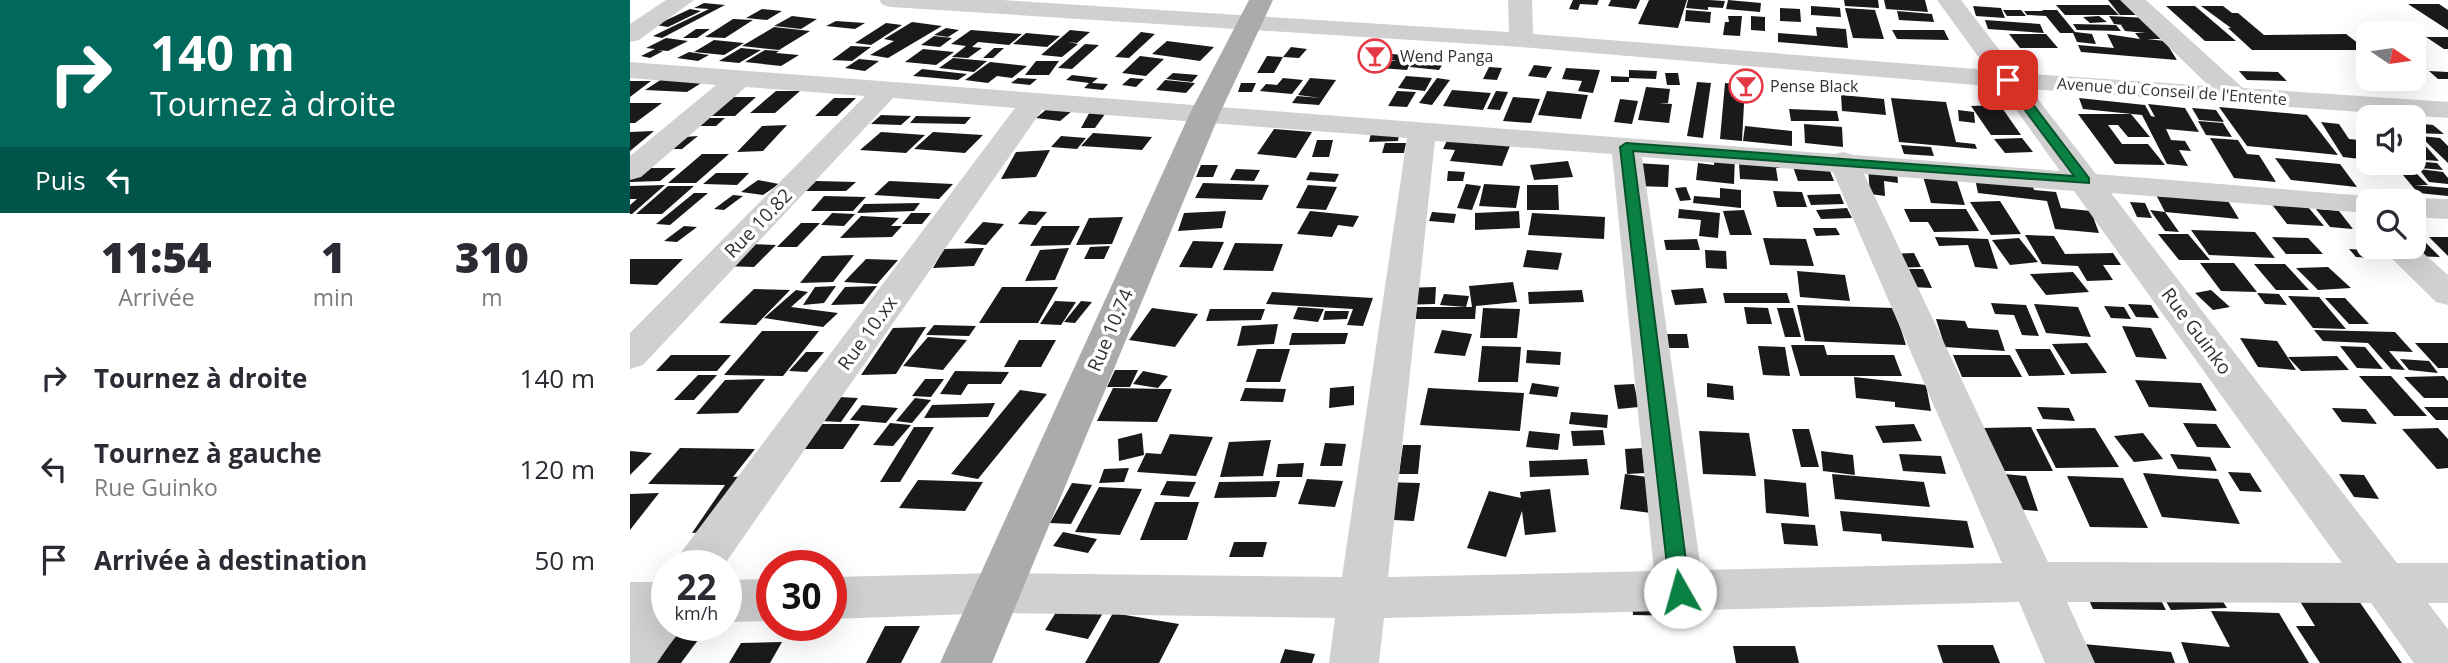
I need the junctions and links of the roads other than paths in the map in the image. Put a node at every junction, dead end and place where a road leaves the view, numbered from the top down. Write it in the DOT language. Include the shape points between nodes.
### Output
graph roads {
  1 [pos="682,0"];
  2 [pos="891,0"];
  3 [pos="1520,0"];
  4 [pos="1949,0"];
  5 [pos="2132,0"];
  6 [pos="1255,11"];
  7 [pos="630,34"];
  8 [pos="1521,40"];
  9 [pos="630,70"];
  10 [pos="739,79"];
  11 [pos="2008,80"];
  12 [pos="887,89"];
  13 [pos="2236,96"];
  14 [pos="1035,100"];
  15 [pos="2448,110"];
  16 [pos="1205,113"];
  17 [pos="1422,131"];
  18 [pos="1626,147"];
  19 [pos="1843,162"];
  20 [pos="630,172"];
  21 [pos="2084,180"];
  22 [pos="2356,208"];
  23 [pos="2426,208"];
  24 [pos="2448,209"];
  25 [pos="2410,259"];
  26 [pos="2448,294"];
  27 [pos="630,356"];
  28 [pos="709,550"];
  29 [pos="2035,582"];
  30 [pos="2385,583"];
  31 [pos="2448,583"];
  32 [pos="1680,592"];
  33 [pos="998,593"];
  34 [pos="847,598"];
  35 [pos="1363,598"];
  36 [pos="630,603"];
  37 [pos="651,603"];
  38 [pos="651,631"];
  39 [pos="630,660"];
  40 [pos="966,663"];
  41 [pos="1354,663"];
  42 [pos="2070,663"];
  43 [pos="2444,663"];
  1 -- 7 [label="street"];
  2 -- 6 [label="street, Avenue du Conseil de l'Entente"];
  3 -- 8 [label="street"];
  4 -- 11 [label="street, Rue Guinko"];
  5 -- 13 [label="street"];
  6 -- 8 [label="street, Avenue du Conseil de l'Entente"];
  6 -- 16 [label="main road, Rue 10.74"];
  8 -- 11 [label="street, Avenue du Conseil de l'Entente"];
  9 -- 10 [label="street"];
  10 -- 12 [label="street"];
  10 -- 20 [label="street"];
  11 -- 13 [label="street, Avenue du Conseil de l'Entente"];
  11 -- 21 [label="street, Rue Guinko"];
  12 -- 14 [label="street"];
  12 -- 27 [label="street, Rue 10.82"];
  13 -- 15 [label="street, Avenue du Conseil de l'Entente"];
  14 -- 16 [label="street"];
  14 -- 28 [label="street, Rue 10.xx"];
  16 -- 17 [label="street"];
  16 -- 33 [label="main road, Rue 10.74"];
  17 -- 18 [label="street"];
  17 -- 35 [label="street"];
  18 -- 19 [label="street"];
  18 -- 32 [label="street"];
  19 -- 21 [label="street"];
  19 -- 29 [label="street"];
  21 -- 22 [label="street"];
  21 -- 30 [label="street, Rue Guinko"];
  23 -- 24 [label="street"];
  25 -- 26 [label="street"];
  29 -- 30 [label="street"];
  29 -- 32 [label="street"];
  29 -- 42 [label="street"];
  30 -- 31 [label="street"];
  30 -- 43 [label="street, Rue Guinko"];
  32 -- 35 [label="street"];
  33 -- 34 [label="street"];
  33 -- 35 [label="street"];
  33 -- 40 [label="main road, Rue 10.74"];
  35 -- 41 [label="street"];
  36 -- 37 [label="street"];
  38 -- 39 [label="street"];
}
